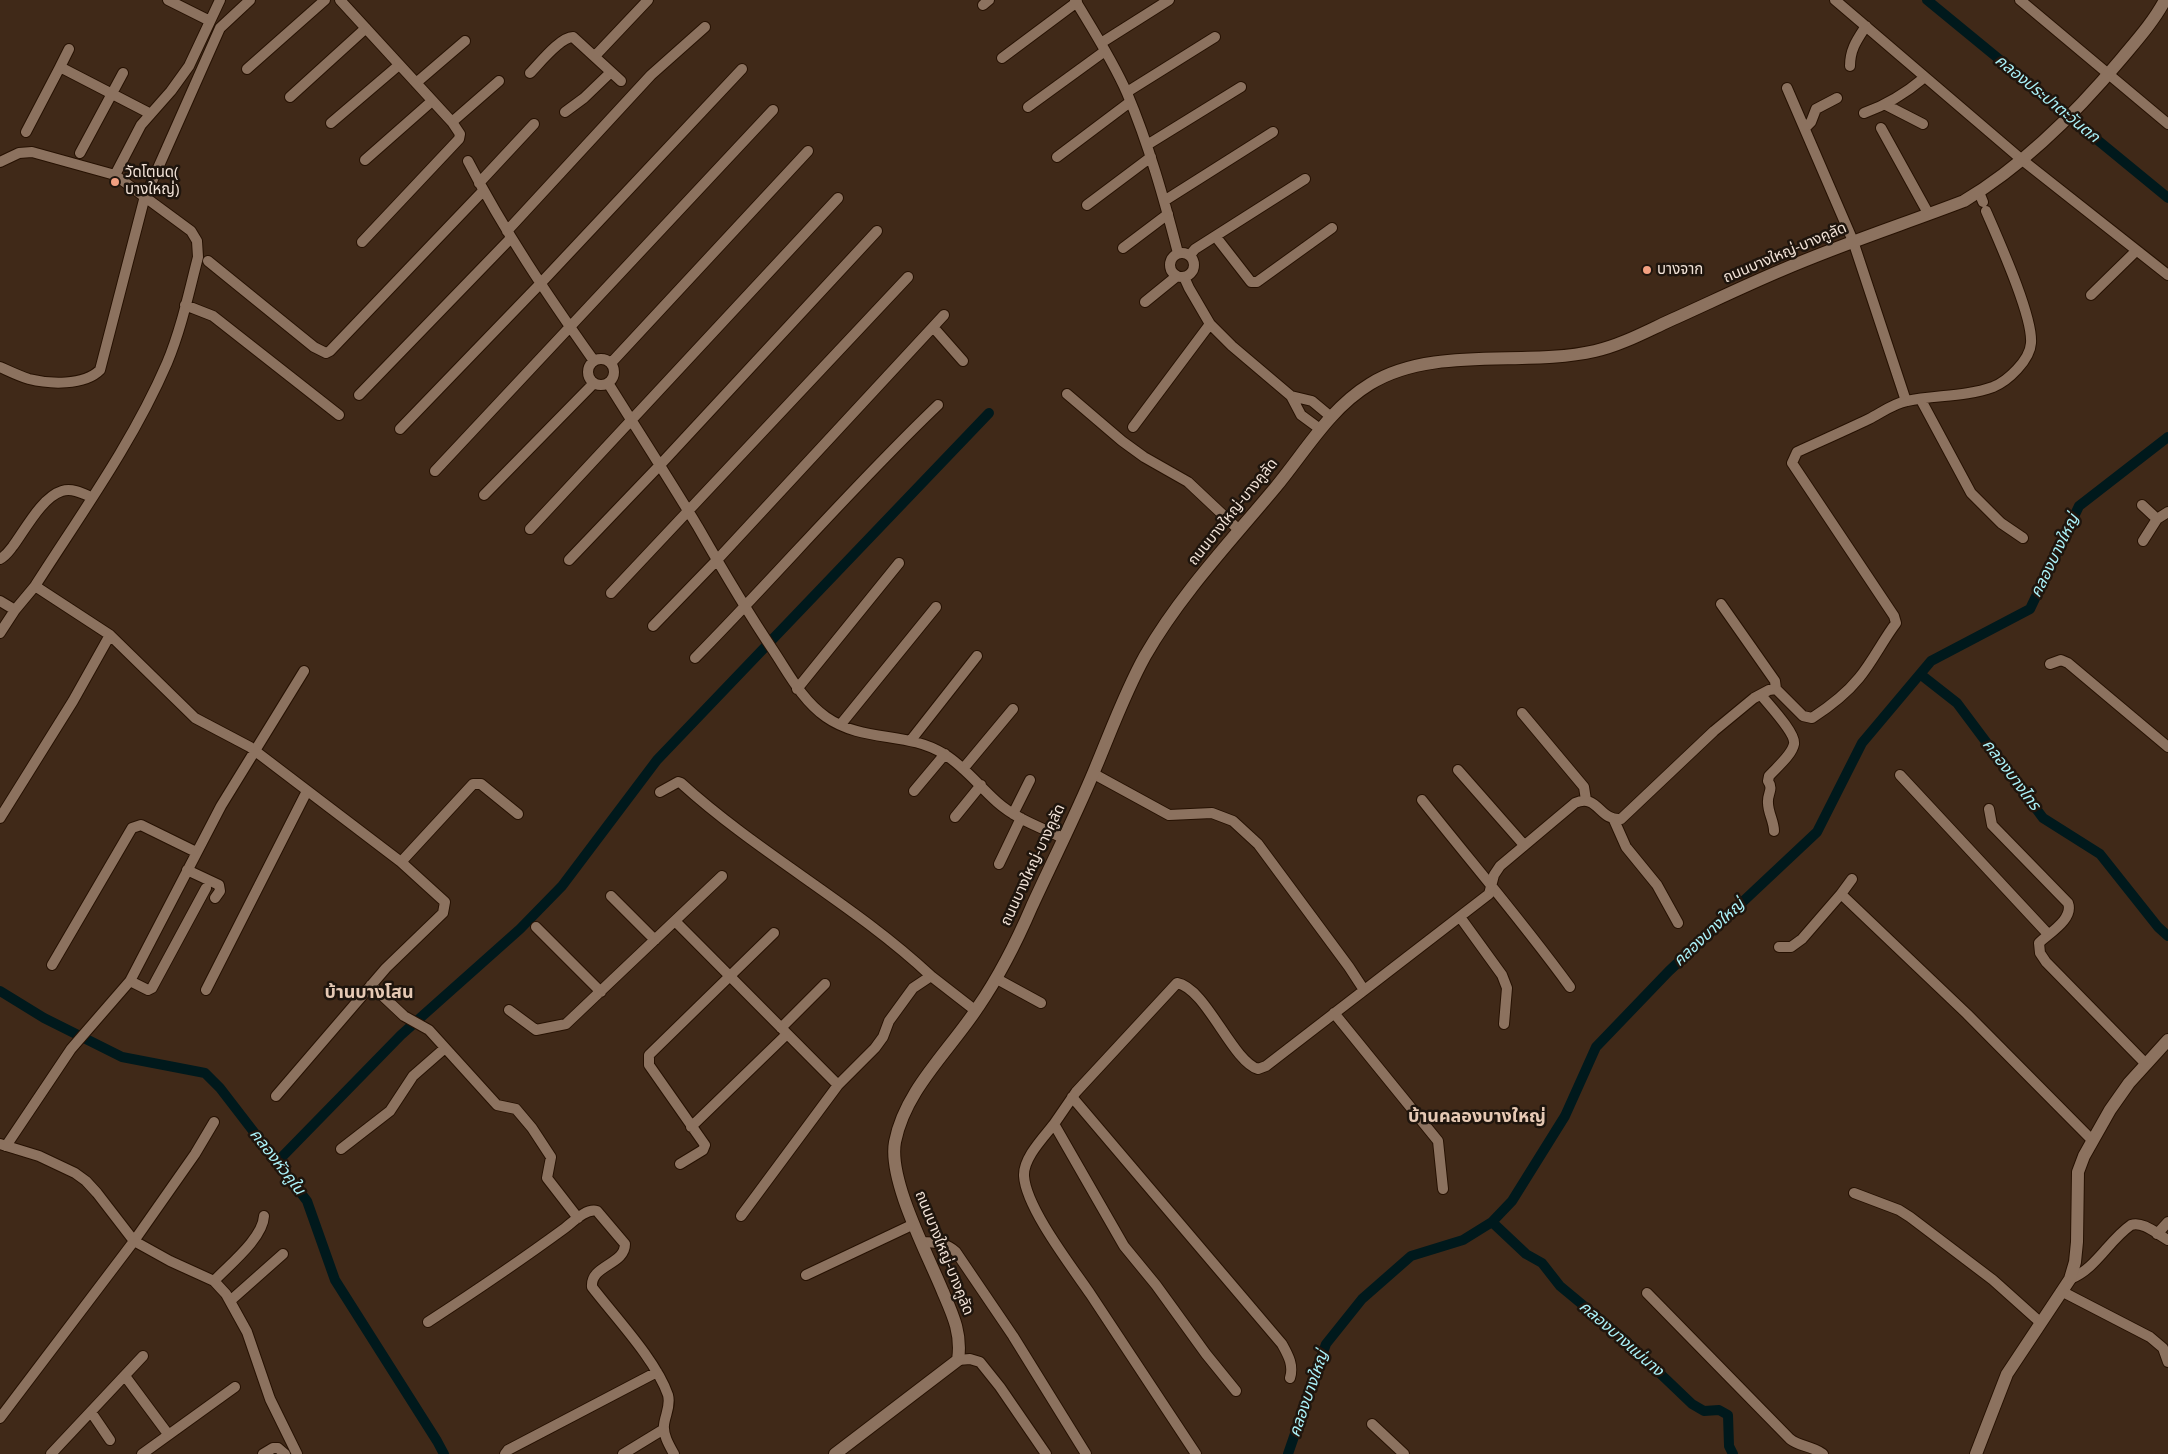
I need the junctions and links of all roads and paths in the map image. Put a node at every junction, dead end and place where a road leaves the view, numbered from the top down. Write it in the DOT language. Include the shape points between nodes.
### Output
graph roads {
  1 [pos="168,0"];
  2 [pos="220,0"];
  3 [pos="250,0"];
  4 [pos="325,0"];
  5 [pos="340,0"];
  6 [pos="648,0"];
  7 [pos="1170,0"];
  8 [pos="1835,0"];
  9 [pos="2020,0"];
  10 [pos="1076,1"];
  11 [pos="2165,5"];
  12 [pos="210,21"];
  13 [pos="1866,26"];
  14 [pos="705,27"];
  15 [pos="366,28"];
  16 [pos="1215,37"];
  17 [pos="465,41"];
  18 [pos="1103,47"];
  19 [pos="70,49"];
  20 [pos="595,56"];
  21 [pos="1002,58"];
  22 [pos="400,65"];
  23 [pos="1850,66"];
  24 [pos="60,67"];
  25 [pos="247,69"];
  26 [pos="742,69"];
  27 [pos="611,72"];
  28 [pos="123,73"];
  29 [pos="530,74"];
  30 [pos="2108,74"];
  31 [pos="1925,77"];
  32 [pos="499,81"];
  33 [pos="621,81"];
  34 [pos="416,83"];
  35 [pos="1241,87"];
  36 [pos="1787,88"];
  37 [pos="112,93"];
  38 [pos="290,97"];
  39 [pos="1128,97"];
  40 [pos="1837,98"];
  41 [pos="432,101"];
  42 [pos="1886,105"];
  43 [pos="1028,108"];
  44 [pos="773,110"];
  45 [pos="566,112"];
  46 [pos="149,113"];
  47 [pos="1864,113"];
  48 [pos="452,122"];
  49 [pos="331,123"];
  50 [pos="534,124"];
  51 [pos="1923,124"];
  52 [pos="2168,124"];
  53 [pos="1805,128"];
  54 [pos="1880,128"];
  55 [pos="26,132"];
  56 [pos="1273,132"];
  57 [pos="1147,145"];
  58 [pos="808,151"];
  59 [pos="80,153"];
  60 [pos="1057,157"];
  61 [pos="1151,157"];
  62 [pos="2021,159"];
  63 [pos="365,160"];
  64 [pos="468,161"];
  65 [pos="0,162"];
  66 [pos="115,175"];
  67 [pos="1305,179"];
  68 [pos="150,186"];
  69 [pos="481,187"];
  70 [pos="145,196"];
  71 [pos="838,198"];
  72 [pos="1164,201"];
  73 [pos="1983,201"];
  74 [pos="1087,205"];
  75 [pos="1928,213"];
  76 [pos="1168,214"];
  77 [pos="1332,228"];
  78 [pos="877,231"];
  79 [pos="509,234"];
  80 [pos="1216,237"];
  81 [pos="1854,241"];
  82 [pos="362,242"];
  83 [pos="1123,248"];
  84 [pos="2136,251"];
  85 [pos="1178,253"];
  86 [pos="1190,255"];
  87 [pos="208,261"];
  88 [pos="1181,276"];
  89 [pos="2168,276"];
  90 [pos="908,277"];
  91 [pos="540,284"];
  92 [pos="2091,295"];
  93 [pos="1146,302"];
  94 [pos="185,305"];
  95 [pos="944,315"];
  96 [pos="1210,324"];
  97 [pos="570,327"];
  98 [pos="933,327"];
  99 [pos="594,361"];
  100 [pos="963,361"];
  101 [pos="611,363"];
  102 [pos="0,367"];
  103 [pos="594,383"];
  104 [pos="608,383"];
  105 [pos="1067,394"];
  106 [pos="359,395"];
  107 [pos="1292,396"];
  108 [pos="1921,400"];
  109 [pos="1906,401"];
  110 [pos="938,405"];
  111 [pos="339,415"];
  112 [pos="1330,416"];
  113 [pos="631,419"];
  114 [pos="1133,427"];
  115 [pos="400,429"];
  116 [pos="1320,429"];
  117 [pos="660,465"];
  118 [pos="435,471"];
  119 [pos="484,495"];
  120 [pos="91,498"];
  121 [pos="2142,506"];
  122 [pos="689,511"];
  123 [pos="2168,512"];
  124 [pos="2157,519"];
  125 [pos="530,529"];
  126 [pos="1239,530"];
  127 [pos="2023,538"];
  128 [pos="2143,541"];
  129 [pos="0,559"];
  130 [pos="569,560"];
  131 [pos="717,560"];
  132 [pos="899,563"];
  133 [pos="35,586"];
  134 [pos="611,593"];
  135 [pos="0,601"];
  136 [pos="1721,604"];
  137 [pos="936,606"];
  138 [pos="745,608"];
  139 [pos="15,610"];
  140 [pos="653,626"];
  141 [pos="0,633"];
  142 [pos="110,635"];
  143 [pos="977,656"];
  144 [pos="695,658"];
  145 [pos="2050,664"];
  146 [pos="304,671"];
  147 [pos="797,689"];
  148 [pos="1776,689"];
  149 [pos="1761,695"];
  150 [pos="1013,709"];
  151 [pos="1522,713"];
  152 [pos="841,724"];
  153 [pos="911,740"];
  154 [pos="2168,747"];
  155 [pos="254,752"];
  156 [pos="945,754"];
  157 [pos="963,769"];
  158 [pos="1458,770"];
  159 [pos="1094,774"];
  160 [pos="1900,775"];
  161 [pos="1030,780"];
  162 [pos="980,785"];
  163 [pos="307,791"];
  164 [pos="914,791"];
  165 [pos="660,792"];
  166 [pos="1422,800"];
  167 [pos="1586,800"];
  168 [pos="1989,809"];
  169 [pos="518,814"];
  170 [pos="1017,816"];
  171 [pos="955,817"];
  172 [pos="0,818"];
  173 [pos="1614,820"];
  174 [pos="1774,831"];
  175 [pos="1063,838"];
  176 [pos="1524,845"];
  177 [pos="196,852"];
  178 [pos="401,862"];
  179 [pos="999,864"];
  180 [pos="187,870"];
  181 [pos="722,876"];
  182 [pos="1852,879"];
  183 [pos="206,888"];
  184 [pos="1491,888"];
  185 [pos="1841,894"];
  186 [pos="611,896"];
  187 [pos="215,898"];
  188 [pos="1460,917"];
  189 [pos="675,921"];
  190 [pos="1678,922"];
  191 [pos="536,927"];
  192 [pos="774,933"];
  193 [pos="2048,934"];
  194 [pos="655,940"];
  195 [pos="1779,948"];
  196 [pos="52,965"];
  197 [pos="729,975"];
  198 [pos="931,976"];
  199 [pos="997,978"];
  200 [pos="130,982"];
  201 [pos="825,984"];
  202 [pos="371,985"];
  203 [pos="1570,987"];
  204 [pos="206,990"];
  205 [pos="1364,990"];
  206 [pos="601,992"];
  207 [pos="1042,1004"];
  208 [pos="509,1010"];
  209 [pos="976,1011"];
  210 [pos="1334,1013"];
  211 [pos="1504,1024"];
  212 [pos="784,1031"];
  213 [pos="2168,1040"];
  214 [pos="446,1048"];
  215 [pos="2145,1063"];
  216 [pos="838,1085"];
  217 [pos="276,1096"];
  218 [pos="1072,1097"];
  219 [pos="214,1122"];
  220 [pos="1054,1124"];
  221 [pos="691,1127"];
  222 [pos="2092,1140"];
  223 [pos="3,1145"];
  224 [pos="341,1149"];
  225 [pos="680,1164"];
  226 [pos="1443,1189"];
  227 [pos="1854,1193"];
  228 [pos="264,1216"];
  229 [pos="740,1216"];
  230 [pos="578,1218"];
  231 [pos="2168,1222"];
  232 [pos="914,1224"];
  233 [pos="2157,1234"];
  234 [pos="2168,1240"];
  235 [pos="134,1241"];
  236 [pos="922,1242"];
  237 [pos="283,1254"];
  238 [pos="806,1276"];
  239 [pos="2070,1279"];
  240 [pos="214,1281"];
  241 [pos="2063,1292"];
  242 [pos="1647,1293"];
  243 [pos="230,1301"];
  244 [pos="428,1322"];
  245 [pos="2041,1323"];
  246 [pos="143,1356"];
  247 [pos="958,1360"];
  248 [pos="2168,1362"];
  249 [pos="657,1372"];
  250 [pos="125,1376"];
  251 [pos="1290,1378"];
  252 [pos="235,1387"];
  253 [pos="1236,1391"];
  254 [pos="91,1412"];
  255 [pos="0,1418"];
  256 [pos="1372,1424"];
  257 [pos="664,1429"];
  258 [pos="168,1434"];
  259 [pos="110,1440"];
  260 [pos="51,1454"];
  261 [pos="142,1454"];
  262 [pos="263,1454"];
  263 [pos="285,1454"];
  264 [pos="297,1454"];
  265 [pos="505,1454"];
  266 [pos="623,1454"];
  267 [pos="674,1454"];
  268 [pos="835,1454"];
  269 [pos="1046,1454"];
  270 [pos="1086,1454"];
  271 [pos="1196,1454"];
  272 [pos="1404,1454"];
  273 [pos="1823,1454"];
  274 [pos="1976,1454"];
  1 -- 12 [label="street"];
  2 -- 12 [label="street"];
  3 -- 68 [label="street" via="220,28"];
  4 -- 25 [label="street"];
  5 -- 15 [label="street"];
  6 -- 20 [label="street"];
  7 -- 18 [label="street"];
  8 -- 13 [label="street"];
  9 -- 30 [label="street"];
  10 -- 18 [label="street"];
  10 -- 21 [label="street"];
  11 -- 30 [label="street, ถนนบางใหญ่-บางคูลัด"];
  12 -- 46 [label="street" via="182,77"];
  13 -- 23 [label="street" via="1852,46"];
  13 -- 31 [label="street"];
  14 -- 79 [label="street" via="651,75"];
  15 -- 22 [label="street"];
  15 -- 38 [label="street"];
  16 -- 39 [label="street"];
  17 -- 34 [label="street"];
  18 -- 39 [label="street"];
  18 -- 43 [label="street"];
  19 -- 24 [label="street"];
  20 -- 27 [label="street"];
  20 -- 29 [label="street" via="577,40 568,37"];
  22 -- 34 [label="street"];
  22 -- 49 [label="street"];
  24 -- 37 [label="street"];
  24 -- 55 [label="street"];
  26 -- 91 [label="street"];
  27 -- 33 [label="street"];
  27 -- 45 [label="street"];
  28 -- 37 [label="street"];
  30 -- 52 [label="street"];
  30 -- 62 [label="street, ถนนบางใหญ่-บางคูลัด"];
  31 -- 42 [label="street"];
  31 -- 62 [label="street"];
  32 -- 48 [label="street"];
  34 -- 41 [label="street"];
  35 -- 57 [label="street"];
  36 -- 53 [label="street"];
  37 -- 46 [label="street"];
  37 -- 59 [label="street"];
  39 -- 57 [label="street"];
  39 -- 60 [label="street"];
  40 -- 53 [label="street" via="1816,109"];
  41 -- 48 [label="street"];
  41 -- 63 [label="street"];
  42 -- 47 [label="street"];
  42 -- 51 [label="street"];
  44 -- 97 [label="street"];
  46 -- 66 [label="street"];
  48 -- 82 [label="street" via="460,134 459,139"];
  50 -- 69 [label="street"];
  53 -- 81 [label="street"];
  54 -- 75 [label="street"];
  56 -- 72 [label="street"];
  57 -- 61 [label="street"];
  58 -- 101 [label="street"];
  61 -- 72 [label="street"];
  61 -- 74 [label="street"];
  62 -- 73 [label="street, ถนนบางใหญ่-บางคูลัด"];
  62 -- 84 [label="street"];
  64 -- 69 [label="street"];
  65 -- 66 [label="street" via="19,153 32,152"];
  66 -- 70 [label="street"];
  67 -- 80 [label="street"];
  69 -- 79 [label="street"];
  69 -- 87 [label="street" via="326,353 314,347"];
  70 -- 94 [label="street" via="190,231 197,241 198,257"];
  70 -- 102 [label="street" via="100,370 72,382 45,382 28,379"];
  71 -- 113 [label="street"];
  72 -- 76 [label="street"];
  73 -- 75 [label="street, ถนนบางใหญ่-บางคูลัด" via="1964,201"];
  73 -- 108 [label="street" via="2027,319 2031,346 2015,372 1994,387"];
  75 -- 81 [label="street, ถนนบางใหญ่-บางคูลัด"];
  76 -- 83 [label="street"];
  76 -- 85 [label="street"];
  77 -- 80 [label="street" via="1257,282 1251,282"];
  78 -- 117 [label="street"];
  79 -- 91 [label="street"];
  79 -- 106 [label="street"];
  80 -- 86 [label="street" via="1194,249"];
  81 -- 109 [label="street"];
  81 -- 112 [label="street, ถนนบางใหญ่-บางคูลัด" via="1785,268 1627,341 1594,351 1414,367 1373,381"];
  84 -- 89 [label="street"];
  84 -- 92 [label="street"];
  85 -- 86 [label="street"];
  85 -- 88 [label="street" via="1170,264 1171,269"];
  86 -- 88 [label="street" via="1194,260 1194,270"];
  88 -- 93 [label="street"];
  88 -- 96 [label="street"];
  90 -- 122 [label="street"];
  91 -- 97 [label="street"];
  91 -- 115 [label="street"];
  94 -- 111 [label="street" via="213,316"];
  94 -- 120 [label="street" via="168,361 152,396"];
  95 -- 98 [label="street"];
  96 -- 107 [label="street"];
  96 -- 114 [label="street"];
  97 -- 99 [label="street"];
  97 -- 118 [label="street"];
  98 -- 100 [label="street"];
  98 -- 131 [label="street"];
  99 -- 101 [label="street" via="604,359"];
  99 -- 103 [label="street" via="588,374"];
  101 -- 104 [label="street" via="614,374"];
  103 -- 104 [label="street"];
  103 -- 119 [label="street"];
  104 -- 113 [label="street"];
  105 -- 126 [label="street" via="1144,457 1188,482"];
  107 -- 112 [label="street" via="1312,401"];
  107 -- 116 [label="street" via="1301,415"];
  108 -- 109 [label="street"];
  108 -- 127 [label="street" via="1971,493 2001,523"];
  109 -- 148 [label="street" via="1797,452 1792,463 1896,622 1860,678 1836,702 1812,718 1804,716"];
  110 -- 138 [label="street" via="887,453"];
  112 -- 116 [label="street, ถนนบางใหญ่-บางคูลัด"];
  113 -- 117 [label="street"];
  113 -- 125 [label="street"];
  116 -- 126 [label="street, ถนนบางใหญ่-บางคูลัด"];
  117 -- 122 [label="street"];
  117 -- 130 [label="street"];
  120 -- 129 [label="street" via="71,491 61,491 52,497"];
  120 -- 133 [label="street"];
  121 -- 124 [label="street"];
  122 -- 131 [label="street"];
  122 -- 134 [label="street"];
  123 -- 124 [label="street"];
  124 -- 128 [label="street"];
  126 -- 159 [label="street, ถนนบางใหญ่-บางคูลัด" via="1176,608 1145,655"];
  131 -- 138 [label="street"];
  131 -- 140 [label="street"];
  132 -- 147 [label="street"];
  133 -- 139 [label="street"];
  133 -- 142 [label="street"];
  135 -- 139 [label="street"];
  136 -- 148 [label="street" via="1775,681"];
  137 -- 152 [label="street"];
  138 -- 144 [label="street"];
  138 -- 147 [label="street"];
  139 -- 141 [label="street"];
  142 -- 155 [label="street" via="195,718 242,742"];
  142 -- 172 [label="street"];
  143 -- 153 [label="street"];
  145 -- 154 [label="street" via="2061,660 2068,663"];
  146 -- 155 [label="street"];
  147 -- 152 [label="street" via="824,715"];
  148 -- 149 [label="street"];
  149 -- 173 [label="street" via="1714,731 1626,816"];
  149 -- 174 [label="street" via="1787,728 1794,744 1769,776 1772,791 1767,802"];
  150 -- 157 [label="street"];
  151 -- 167 [label="street" via="1584,786"];
  152 -- 153 [label="street" via="879,737"];
  153 -- 156 [label="street"];
  155 -- 163 [label="street"];
  155 -- 177 [label="street"];
  156 -- 157 [label="street"];
  156 -- 164 [label="street"];
  157 -- 162 [label="street"];
  158 -- 176 [label="street"];
  159 -- 175 [label="street, ถนนบางใหญ่-บางคูลัด"];
  159 -- 205 [label="street" via="1169,815 1212,813 1233,821 1258,844"];
  160 -- 193 [label="street"];
  161 -- 170 [label="street"];
  162 -- 170 [label="street"];
  162 -- 171 [label="street"];
  163 -- 178 [label="street"];
  163 -- 204 [label="street"];
  165 -- 198 [label="street" via="681,783 734,826 900,947"];
  166 -- 184 [label="street"];
  167 -- 173 [label="street"];
  167 -- 176 [label="street" via="1575,802"];
  168 -- 193 [label="street" via="1992,825 2068,903 2069,914"];
  169 -- 178 [label="street" via="481,784 473,784"];
  170 -- 175 [label="street"];
  170 -- 179 [label="street"];
  173 -- 190 [label="street" via="1626,847 1657,885"];
  175 -- 199 [label="street, ถนนบางใหญ่-บางคูลัด"];
  176 -- 184 [label="street" via="1500,866"];
  177 -- 180 [label="street"];
  177 -- 196 [label="street" via="141,825 132,828"];
  178 -- 202 [label="street" via="445,902 445,910"];
  180 -- 187 [label="street" via="219,885 220,891"];
  180 -- 200 [label="street"];
  181 -- 189 [label="street"];
  182 -- 185 [label="street"];
  183 -- 200 [label="street" via="152,988 148,990"];
  184 -- 188 [label="street" via="1489,894"];
  184 -- 203 [label="street" via="1533,936"];
  185 -- 195 [label="street" via="1802,939 1791,947"];
  185 -- 222 [label="street"];
  186 -- 194 [label="street"];
  188 -- 205 [label="street"];
  188 -- 211 [label="street" via="1502,975 1507,988"];
  189 -- 194 [label="street"];
  189 -- 197 [label="street"];
  191 -- 206 [label="street"];
  192 -- 197 [label="street"];
  193 -- 215 [label="street" via="2038,948 2046,962"];
  194 -- 206 [label="street"];
  197 -- 212 [label="street"];
  197 -- 221 [label="street" via="649,1055 649,1065"];
  198 -- 209 [label="street"];
  198 -- 216 [label="street" via="913,988 889,1021 876,1048"];
  199 -- 207 [label="street"];
  199 -- 209 [label="street, ถนนบางใหญ่-บางคูลัด"];
  200 -- 223 [label="street" via="71,1049"];
  201 -- 212 [label="street"];
  202 -- 214 [label="street" via="404,1016 422,1024"];
  202 -- 217 [label="street"];
  205 -- 210 [label="street"];
  206 -- 208 [label="street" via="562,1026 536,1030"];
  209 -- 232 [label="street, ถนนบางใหญ่-บางคูลัด" via="920,1086 900,1126 895,1160 899,1184"];
  210 -- 218 [label="street" via="1258,1069 1247,1063 1212,1014 1186,986 1177,983"];
  210 -- 226 [label="street" via="1438,1141"];
  212 -- 216 [label="street"];
  212 -- 221 [label="street"];
  213 -- 215 [label="street"];
  214 -- 224 [label="street" via="413,1076 390,1111"];
  214 -- 230 [label="street" via="497,1104 516,1109 532,1128 551,1157 547,1178"];
  215 -- 222 [label="street"];
  216 -- 229 [label="street"];
  218 -- 220 [label="street"];
  218 -- 251 [label="street" via="1282,1344 1290,1357"];
  219 -- 235 [label="street"];
  220 -- 253 [label="street" via="1124,1246"];
  220 -- 271 [label="street" via="1028,1159 1023,1174 1032,1203 1057,1246"];
  221 -- 225 [label="street" via="705,1148"];
  222 -- 239 [label="street" via="2078,1172 2077,1242"];
  223 -- 235 [label="street" via="64,1166 86,1181"];
  227 -- 245 [label="street" via="1910,1217 1993,1280"];
  228 -- 240 [label="street" via="258,1234"];
  230 -- 244 [label="street" via="522,1260"];
  230 -- 249 [label="street" via="592,1210 597,1211 625,1244 619,1256 596,1273 592,1287"];
  231 -- 233 [label="street"];
  232 -- 236 [label="street, ถนนบางใหญ่-บางคูลัด"];
  232 -- 238 [label="street"];
  233 -- 234 [label="street"];
  233 -- 239 [label="street" via="2137,1223 2131,1225 2087,1270"];
  235 -- 240 [label="street"];
  235 -- 255 [label="street"];
  236 -- 247 [label="street, ถนนบางใหญ่-บางคูลัด" via="959,1331"];
  236 -- 270 [label="street" via="938,1242 956,1252"];
  237 -- 243 [label="street"];
  239 -- 241 [label="street"];
  240 -- 243 [label="street"];
  241 -- 245 [label="street"];
  241 -- 248 [label="street" via="2150,1337 2163,1348"];
  242 -- 273 [label="street" via="1790,1439"];
  243 -- 264 [label="street" via="247,1332 270,1399"];
  245 -- 274 [label="street" via="2007,1374"];
  246 -- 250 [label="street"];
  247 -- 268 [label="street"];
  247 -- 269 [label="street" via="980,1362"];
  249 -- 257 [label="street" via="668,1396"];
  249 -- 265 [label="street"];
  250 -- 254 [label="street"];
  250 -- 258 [label="street"];
  252 -- 258 [label="street"];
  254 -- 259 [label="street"];
  254 -- 260 [label="street"];
  256 -- 272 [label="street"];
  257 -- 266 [label="street"];
  257 -- 267 [label="street"];
  258 -- 261 [label="street"];
  262 -- 263 [label="street" via="273,1448"];
}
